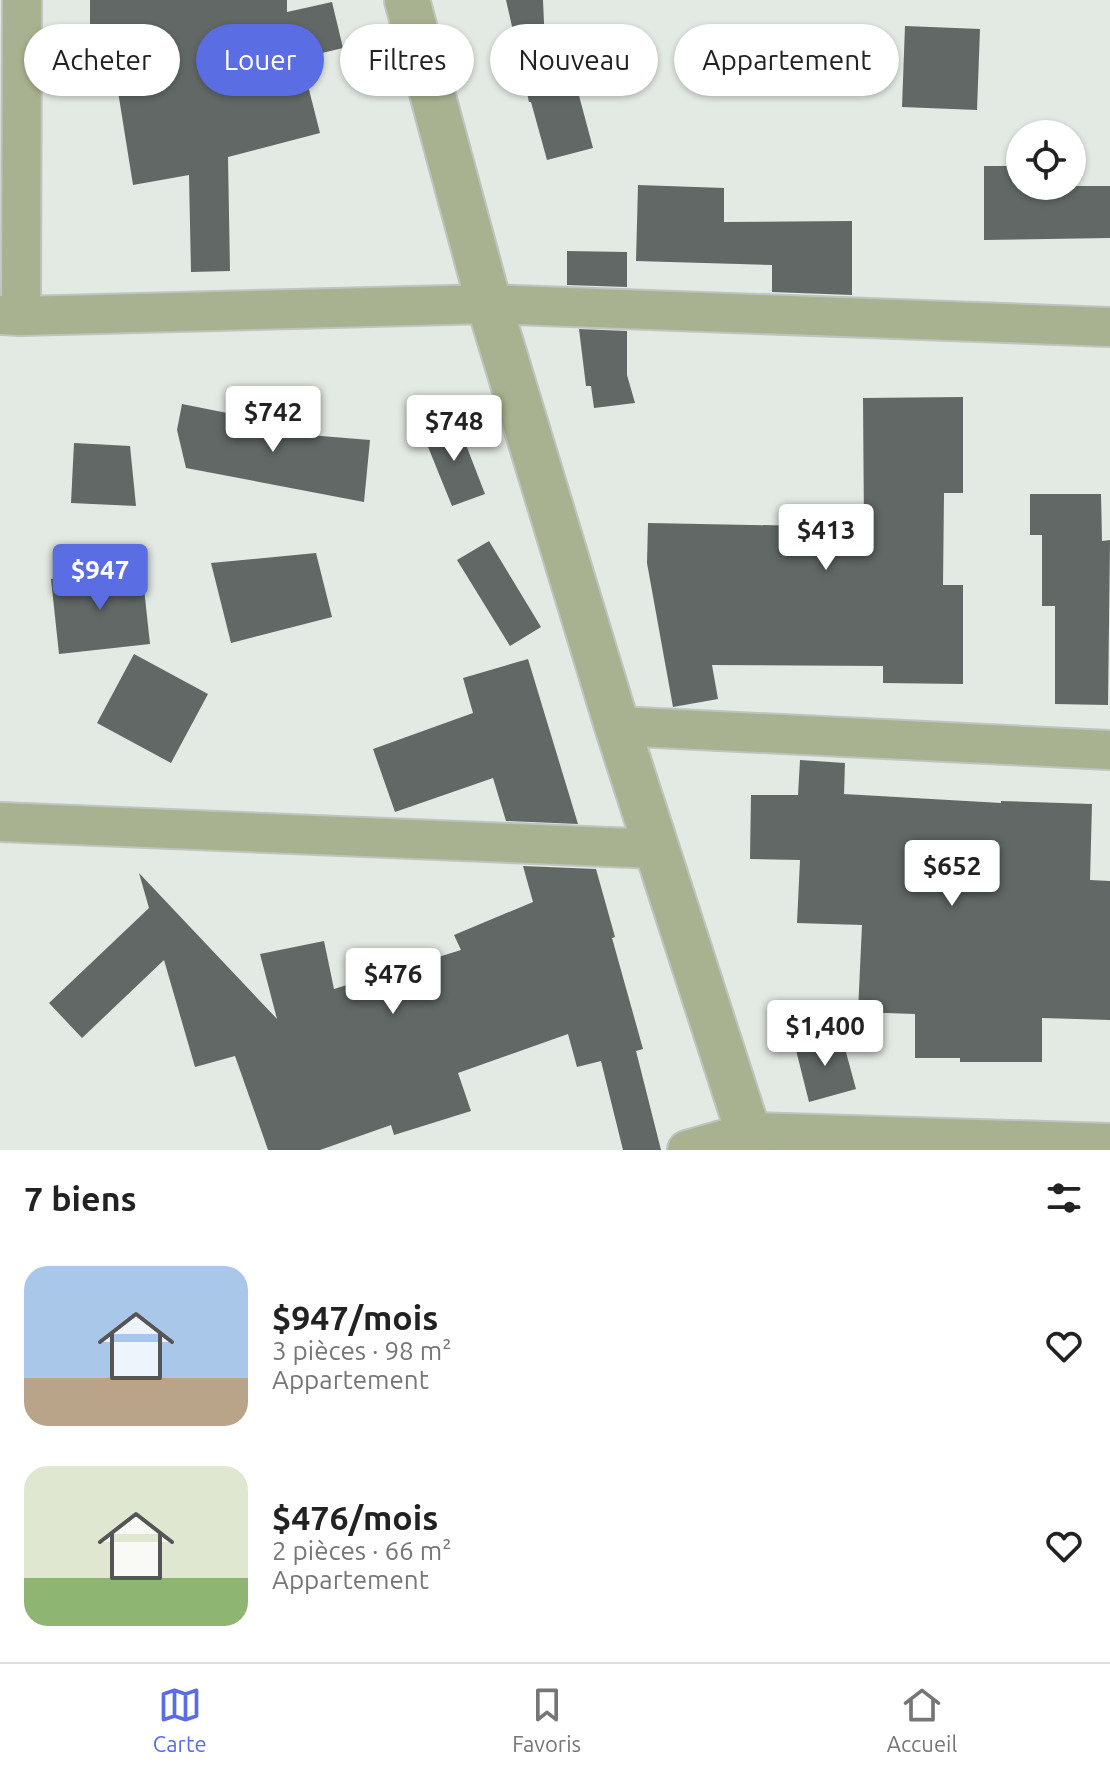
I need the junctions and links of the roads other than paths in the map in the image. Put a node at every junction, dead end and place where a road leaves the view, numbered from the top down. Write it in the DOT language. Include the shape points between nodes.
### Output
graph roads {
  1 [pos="22,0"];
  2 [pos="407,0"];
  3 [pos="489,304"];
  4 [pos="10,315"];
  5 [pos="1110,327"];
  6 [pos="617,726"];
  7 [pos="1110,750"];
  8 [pos="0,822"];
  9 [pos="657,849"];
  10 [pos="752,1141"];
  11 [pos="1110,1143"];
  12 [pos="687,1150"];
  1 -- 4 [label="street"];
  2 -- 3 [label="street"];
  3 -- 4 [label="street"];
  3 -- 5 [label="street"];
  3 -- 6 [label="street"];
  6 -- 7 [label="street"];
  6 -- 9 [label="street"];
  8 -- 9 [label="street"];
  9 -- 10 [label="street"];
  10 -- 11 [label="street"];
  10 -- 12 [label="street"];
}
